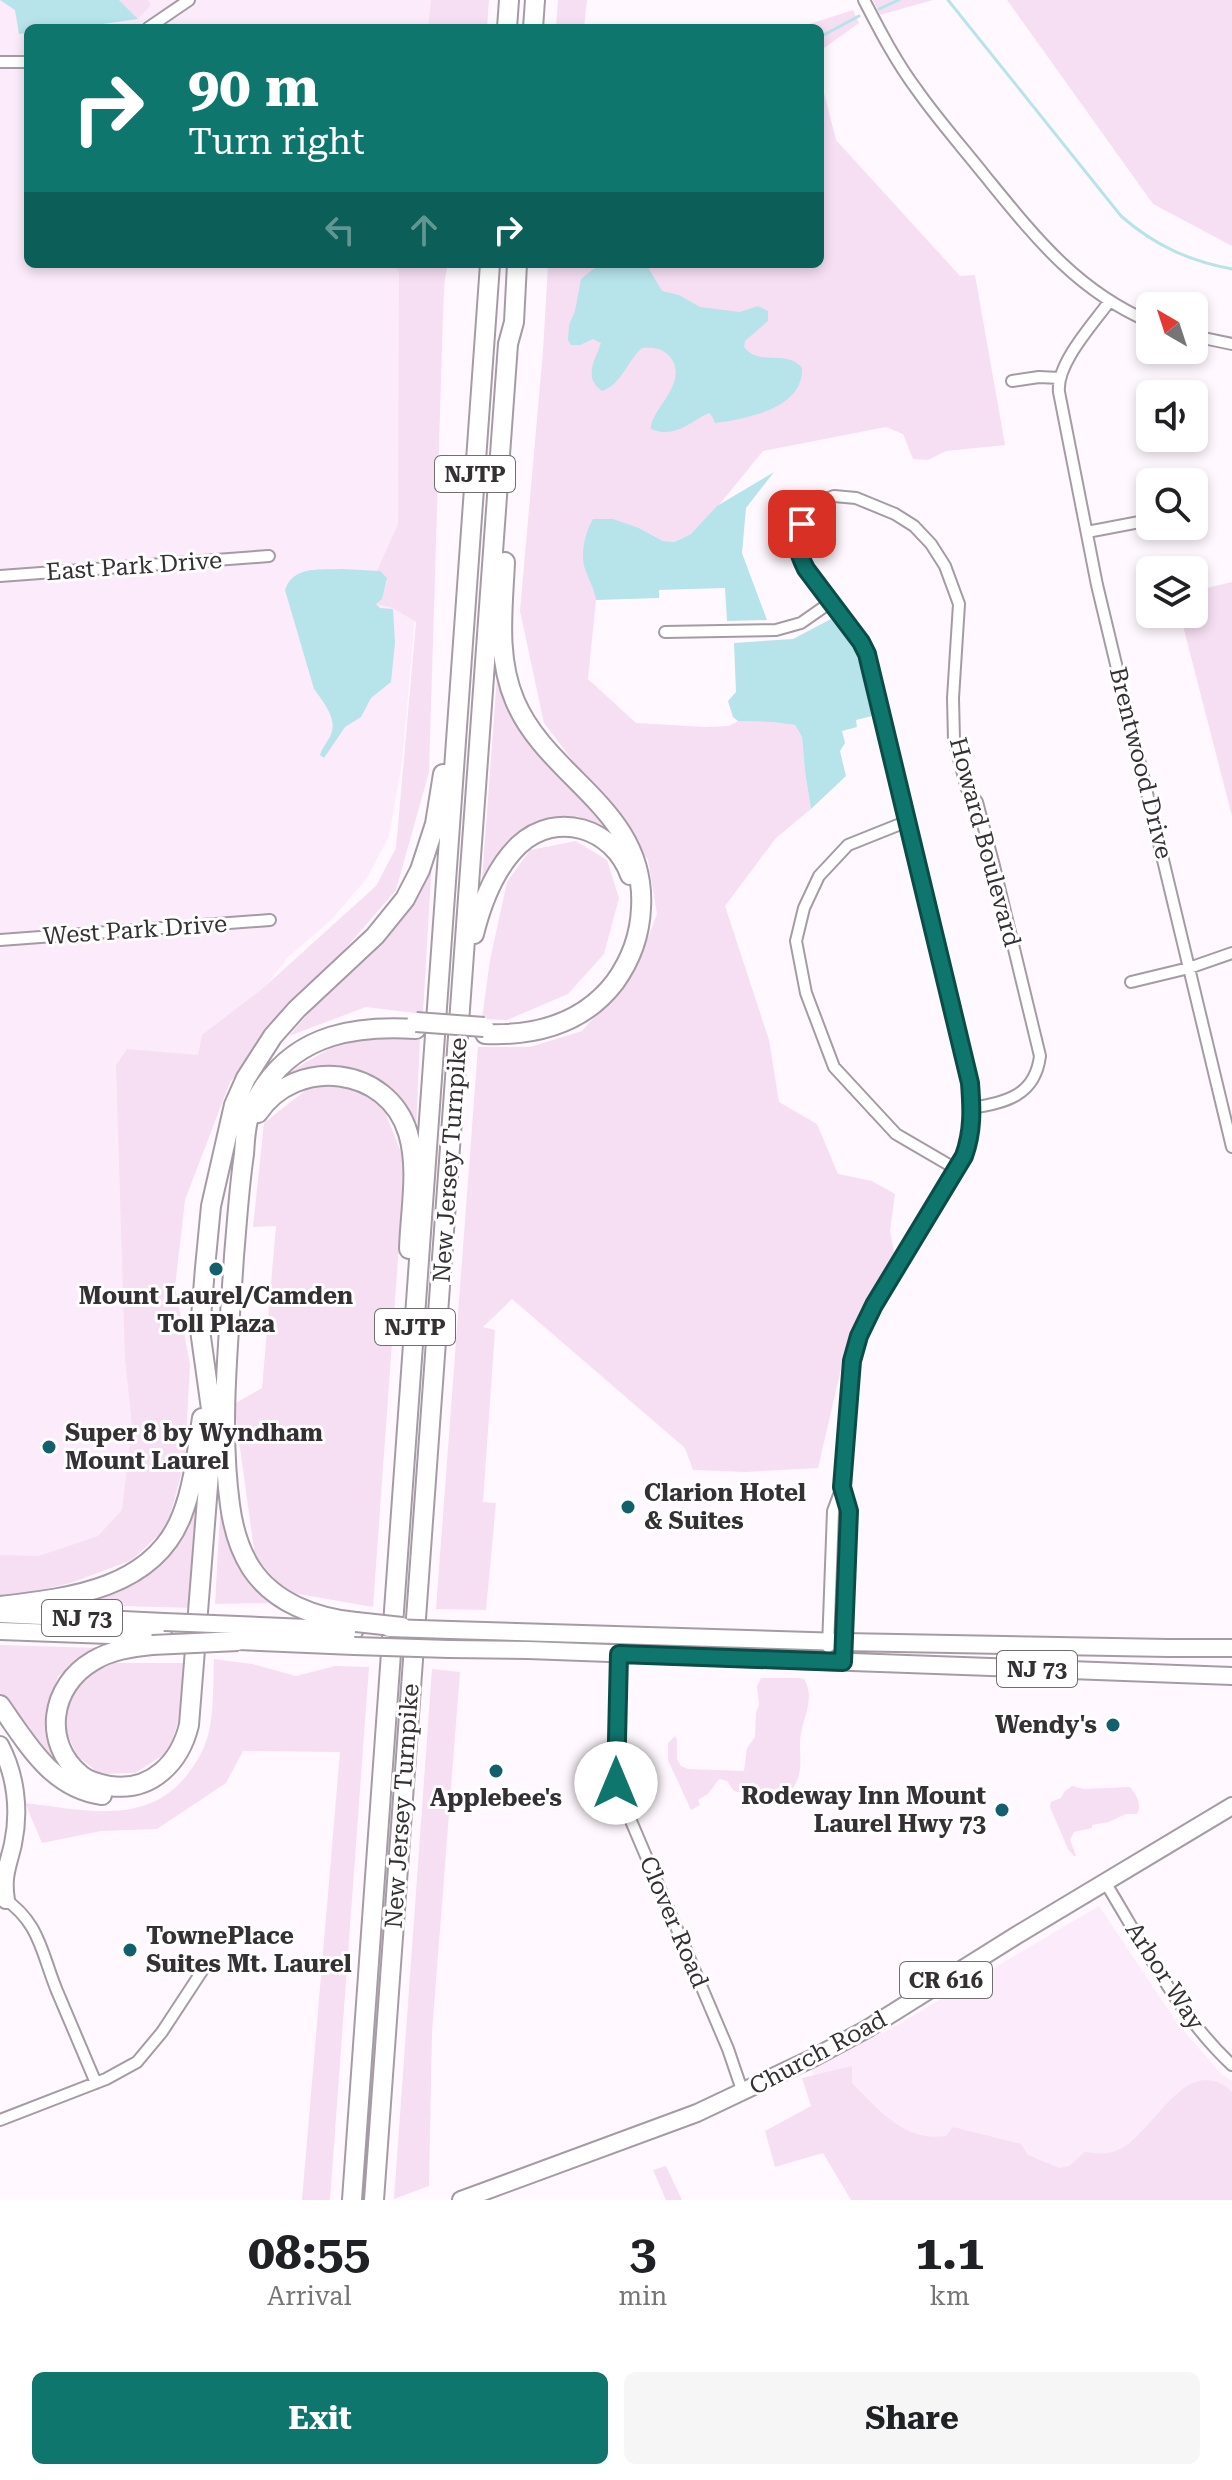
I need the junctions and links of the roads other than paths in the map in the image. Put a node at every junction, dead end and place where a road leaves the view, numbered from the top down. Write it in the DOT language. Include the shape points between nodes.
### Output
graph roads {
  1 [pos="189,0"];
  2 [pos="509,0"];
  3 [pos="535,0"];
  4 [pos="864,0"];
  5 [pos="154,24"];
  6 [pos="507,24"];
  7 [pos="533,24"];
  8 [pos="0,62"];
  9 [pos="24,62"];
  10 [pos="490,268"];
  11 [pos="517,268"];
  12 [pos="1109,302"];
  13 [pos="1136,315"];
  14 [pos="514,322"];
  15 [pos="1208,339"];
  16 [pos="1232,344"];
  17 [pos="1060,378"];
  18 [pos="1012,381"];
  19 [pos="480,397"];
  20 [pos="1136,523"];
  21 [pos="1087,532"];
  22 [pos="269,556"];
  23 [pos="0,576"];
  24 [pos="831,602"];
  25 [pos="665,632"];
  26 [pos="908,821"];
  27 [pos="270,920"];
  28 [pos="0,940"];
  29 [pos="1232,953"];
  30 [pos="1189,968"];
  31 [pos="1131,982"];
  32 [pos="416,1026"];
  33 [pos="484,1030"];
  34 [pos="454,1102"];
  35 [pos="972,1108"];
  36 [pos="1232,1147"];
  37 [pos="244,1149"];
  38 [pos="223,1151"];
  39 [pos="956,1169"];
  40 [pos="207,1376"];
  41 [pos="227,1378"];
  42 [pos="410,1393"];
  43 [pos="0,1606"];
  44 [pos="0,1614"];
  45 [pos="402,1627"];
  46 [pos="0,1631"];
  47 [pos="355,1632"];
  48 [pos="238,1633"];
  49 [pos="160,1635"];
  50 [pos="836,1642"];
  51 [pos="1232,1648"];
  52 [pos="619,1654"];
  53 [pos="835,1662"];
  54 [pos="1232,1676"];
  55 [pos="0,1705"];
  56 [pos="0,1745"];
  57 [pos="1232,1806"];
  58 [pos="3,1869"];
  59 [pos="1105,1882"];
  60 [pos="3,1898"];
  61 [pos="204,1968"];
  62 [pos="1232,2065"];
  63 [pos="96,2083"];
  64 [pos="743,2093"];
  65 [pos="0,2120"];
  66 [pos="352,2200"];
  67 [pos="374,2200"];
  68 [pos="461,2200"];
  1 -- 5 [label="street"];
  2 -- 6 [label="highway"];
  3 -- 7 [label="highway"];
  4 -- 12 [label="street" via="905,73 942,122 1044,246"];
  8 -- 9 [label="street"];
  10 -- 19 [label="highway, New Jersey Turnpike / NJTP"];
  11 -- 14 [label="highway, New Jersey Turnpike / NJTP"];
  12 -- 13 [label="street"];
  12 -- 17 [label="street"];
  14 -- 33 [label="highway" via="502,634 506,674 530,727 621,830 640,874 641,912 623,969 588,1008 543,1030"];
  14 -- 34 [label="highway, New Jersey Turnpike / NJTP" via="508,344"];
  15 -- 16 [label="street"];
  17 -- 18 [label="street"];
  17 -- 21 [label="street, Brentwood Drive"];
  19 -- 38 [label="highway" via="464,487 440,795 426,855 386,925 297,1009 262,1050 234,1105"];
  19 -- 42 [label="highway, New Jersey Turnpike / NJTP"];
  20 -- 21 [label="street"];
  21 -- 30 [label="street, Brentwood Drive"];
  22 -- 23 [label="street, East Park Drive"];
  24 -- 25 [label="street" via="801,623 776,630"];
  24 -- 26 [label="street, Howard Boulevard" via="867,654"];
  24 -- 35 [label="street, Howard Boulevard" via="806,569 796,544 808,511 834,496 873,504 914,526 945,566 959,604 954,740 990,847 1040,1056 1030,1085 1001,1103"];
  26 -- 35 [label="street, Howard Boulevard"];
  26 -- 39 [label="street" via="848,845 819,876 796,941 806,993 834,1067 896,1134"];
  27 -- 28 [label="street, West Park Drive"];
  29 -- 30 [label="street"];
  30 -- 31 [label="street"];
  30 -- 36 [label="street, Brentwood Drive"];
  32 -- 33 [label="highway"];
  32 -- 37 [label="highway" via="333,1034 299,1050 258,1096"];
  32 -- 38 [label="highway" via="348,1022 296,1042 254,1084"];
  33 -- 34 [label="highway" via="559,1015 591,995 618,961 630,926 632,888 621,857 597,834 572,826 543,830 518,846 497,873 474,936 462,1082"];
  34 -- 67 [label="highway, New Jersey Turnpike / NJTP"];
  35 -- 39 [label="street, Howard Boulevard" via="971,1137"];
  37 -- 41 [label="highway"];
  37 -- 42 [label="highway" via="264,1104 310,1076 358,1080 396,1108 412,1152"];
  38 -- 40 [label="highway" via="211,1206 200,1330"];
  39 -- 50 [label="street, Howard Boulevard" via="874,1305 852,1361 842,1487 849,1511"];
  40 -- 43 [label="highway" via="190,1488 177,1526 157,1555 130,1576 102,1587"];
  40 -- 49 [label="highway" via="213,1423 186,1736 169,1766 144,1783 116,1787 86,1779 59,1743 55,1724 62,1692 93,1660"];
  41 -- 47 [label="highway" via="228,1491 244,1556 265,1585 294,1605"];
  41 -- 55 [label="highway" via="198,1730 180,1769 142,1794 95,1794 73,1787 47,1768"];
  42 -- 66 [label="highway, New Jersey Turnpike / NJTP"];
  44 -- 49 [label="main road, NJ 73"];
  45 -- 47 [label="highway, bridge"];
  45 -- 50 [label="main road, NJ 73, bridge"];
  46 -- 49 [label="main road, NJ 73"];
  47 -- 48 [label="main road, NJ 73"];
  47 -- 52 [label="main road, NJ 73, bridge" via="449,1649"];
  48 -- 49 [label="highway, bridge"];
  50 -- 51 [label="main road, NJ 73"];
  50 -- 53 [label="street, Howard Boulevard"];
  52 -- 53 [label="main road, NJ 73"];
  52 -- 64 [label="street, Clover Road" via="617,1788"];
  53 -- 54 [label="main road, NJ 73"];
  56 -- 58 [label="main road" via="16,1809 13,1843"];
  57 -- 59 [label="main road, Church Road / CR 616"];
  58 -- 60 [label="main road"];
  59 -- 62 [label="street, Arbor Way" via="1189,2016"];
  59 -- 64 [label="main road, Church Road / CR 616" via="867,2029"];
  60 -- 63 [label="street" via="28,1920 44,1949"];
  61 -- 63 [label="street" via="145,2053 127,2069"];
  63 -- 65 [label="street"];
  64 -- 68 [label="main road, Church Road / CR 616"];
}
